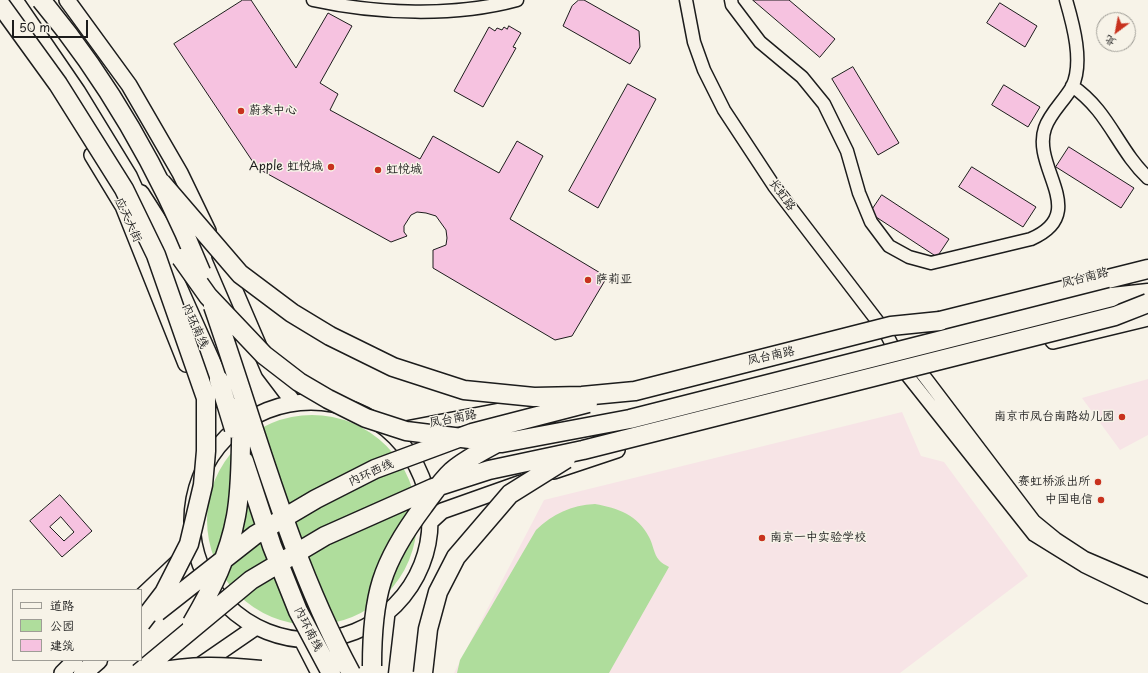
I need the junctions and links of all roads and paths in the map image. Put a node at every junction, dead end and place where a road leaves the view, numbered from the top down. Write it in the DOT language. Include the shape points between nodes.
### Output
graph roads {
  1 [pos="13,0"];
  2 [pos="41,0"];
  3 [pos="67,0"];
  4 [pos="313,0"];
  5 [pos="517,0"];
  6 [pos="686,0"];
  7 [pos="731,0"];
  8 [pos="1066,0"];
  9 [pos="0,4"];
  10 [pos="0,13"];
  11 [pos="1072,86"];
  12 [pos="128,177"];
  13 [pos="1148,178"];
  14 [pos="161,182"];
  15 [pos="1148,262"];
  16 [pos="1148,269"];
  17 [pos="1148,293"];
  18 [pos="1148,302"];
  19 [pos="1148,318"];
  20 [pos="940,321"];
  21 [pos="886,331"];
  22 [pos="233,368"];
  23 [pos="914,373"];
  24 [pos="635,391"];
  25 [pos="294,403"];
  26 [pos="390,432"];
  27 [pos="217,446"];
  28 [pos="583,450"];
  29 [pos="430,522"];
  30 [pos="194,547"];
  31 [pos="1148,585"];
  32 [pos="142,596"];
  33 [pos="1148,597"];
  34 [pos="387,614"];
  35 [pos="142,623"];
  36 [pos="142,623"];
  37 [pos="256,627"];
  38 [pos="302,640"];
  39 [pos="74,661"];
  40 [pos="97,661"];
  41 [pos="62,673"];
  42 [pos="83,673"];
  43 [pos="139,673"];
  44 [pos="154,673"];
  45 [pos="189,673"];
  46 [pos="270,673"];
  47 [pos="319,673"];
  48 [pos="331,673"];
  49 [pos="351,673"];
  50 [pos="372,673"];
  51 [pos="380,673"];
  52 [pos="423,673"];
  1 -- 12 [label="highway, 内环南线" via="76,92"];
  2 -- 14 [label="highway, 内环南线, bridge" via="108,90"];
  3 -- 25 [label="main road" via="129,85 180,173 239,297 269,370"];
  4 -- 5 [label="street" via="345,7 454,11 490,7"];
  6 -- 21 [label="street, 长虹路" via="694,42 704,70 724,110 774,186"];
  7 -- 11 [label="street" via="732,5 760,42 802,77 824,104 847,151 859,193 871,222 889,246 909,257 930,263 1031,239 1051,226 1058,213 1058,195 1043,145 1045,129"];
  8 -- 11 [label="street" via="1075,31 1076,56"];
  9 -- 35 [label="highway, bridge" via="58,84 124,189 156,255 206,398 203,485 189,544 164,593"];
  10 -- 27 [label="main road, 应天大街" via="56,96 123,206"];
  11 -- 13 [label="street" via="1086,95 1106,118"];
  12 -- 17 [label="highway, bridge" via="208,296 264,355 299,382 366,418 406,431 458,438 502,443 595,427 1112,297"];
  12 -- 48 [label="highway, 内环南线, bridge" via="219,380 272,546 298,611"];
  14 -- 22 [label="highway, 内环南线, bridge" via="200,271"];
  14 -- 24 [label="highway, bridge" via="240,274 265,294 330,336 393,367 464,390 499,394 534,397 582,396"];
  15 -- 21 [label="main road, 凤台南路"];
  16 -- 20 [label="highway, 凤台南路"];
  18 -- 28 [label="highway, bridge" via="1115,316"];
  19 -- 23 [label="main road"];
  20 -- 24 [label="highway, bridge" via="891,326"];
  20 -- 50 [label="highway, bridge" via="899,339 596,418 514,434 470,458 451,472 432,494 402,536 388,561 380,582 374,613"];
  21 -- 23 [label="street, 长虹路"];
  21 -- 26 [label="main road, 凤台南路" via="676,376"];
  22 -- 44 [label="highway, bridge" via="242,416 236,516 230,541 216,581 201,608 176,648"];
  22 -- 49 [label="highway, 内环南线, bridge" via="319,607"];
  23 -- 29 [label="main road" via="599,455 442,511"];
  23 -- 31 [label="street" via="1034,521 1085,558"];
  23 -- 33 [label="street" via="1034,535 1084,566"];
  24 -- 36 [label="highway, 内环西线, bridge" via="472,434 375,470 316,499 254,535"];
  25 -- 26 [label="main road" via="328,403 361,413"];
  25 -- 27 [label="main road" via="264,411 238,426"];
  26 -- 29 [label="main road" via="412,458 425,488"];
  27 -- 30 [label="main road" via="199,477 191,512"];
  28 -- 43 [label="highway, bridge" via="489,470 433,488 325,536 251,580"];
  28 -- 52 [label="highway, bridge" via="510,494 456,557 436,599 428,629"];
  29 -- 34 [label="main road" via="427,548 419,572 405,595"];
  30 -- 32 [label="main road"];
  30 -- 37 [label="main road" via="210,585 228,607"];
  34 -- 38 [label="main road" via="347,635 325,640"];
  34 -- 51 [label="main road"];
  37 -- 38 [label="main road" via="278,636"];
  37 -- 45 [label="main road"];
  38 -- 47 [label="main road"];
  39 -- 41 [label="main road"];
  40 -- 42 [label="highway"];
  44 -- 46 [label="highway, bridge" via="182,667 224,666"];
}
